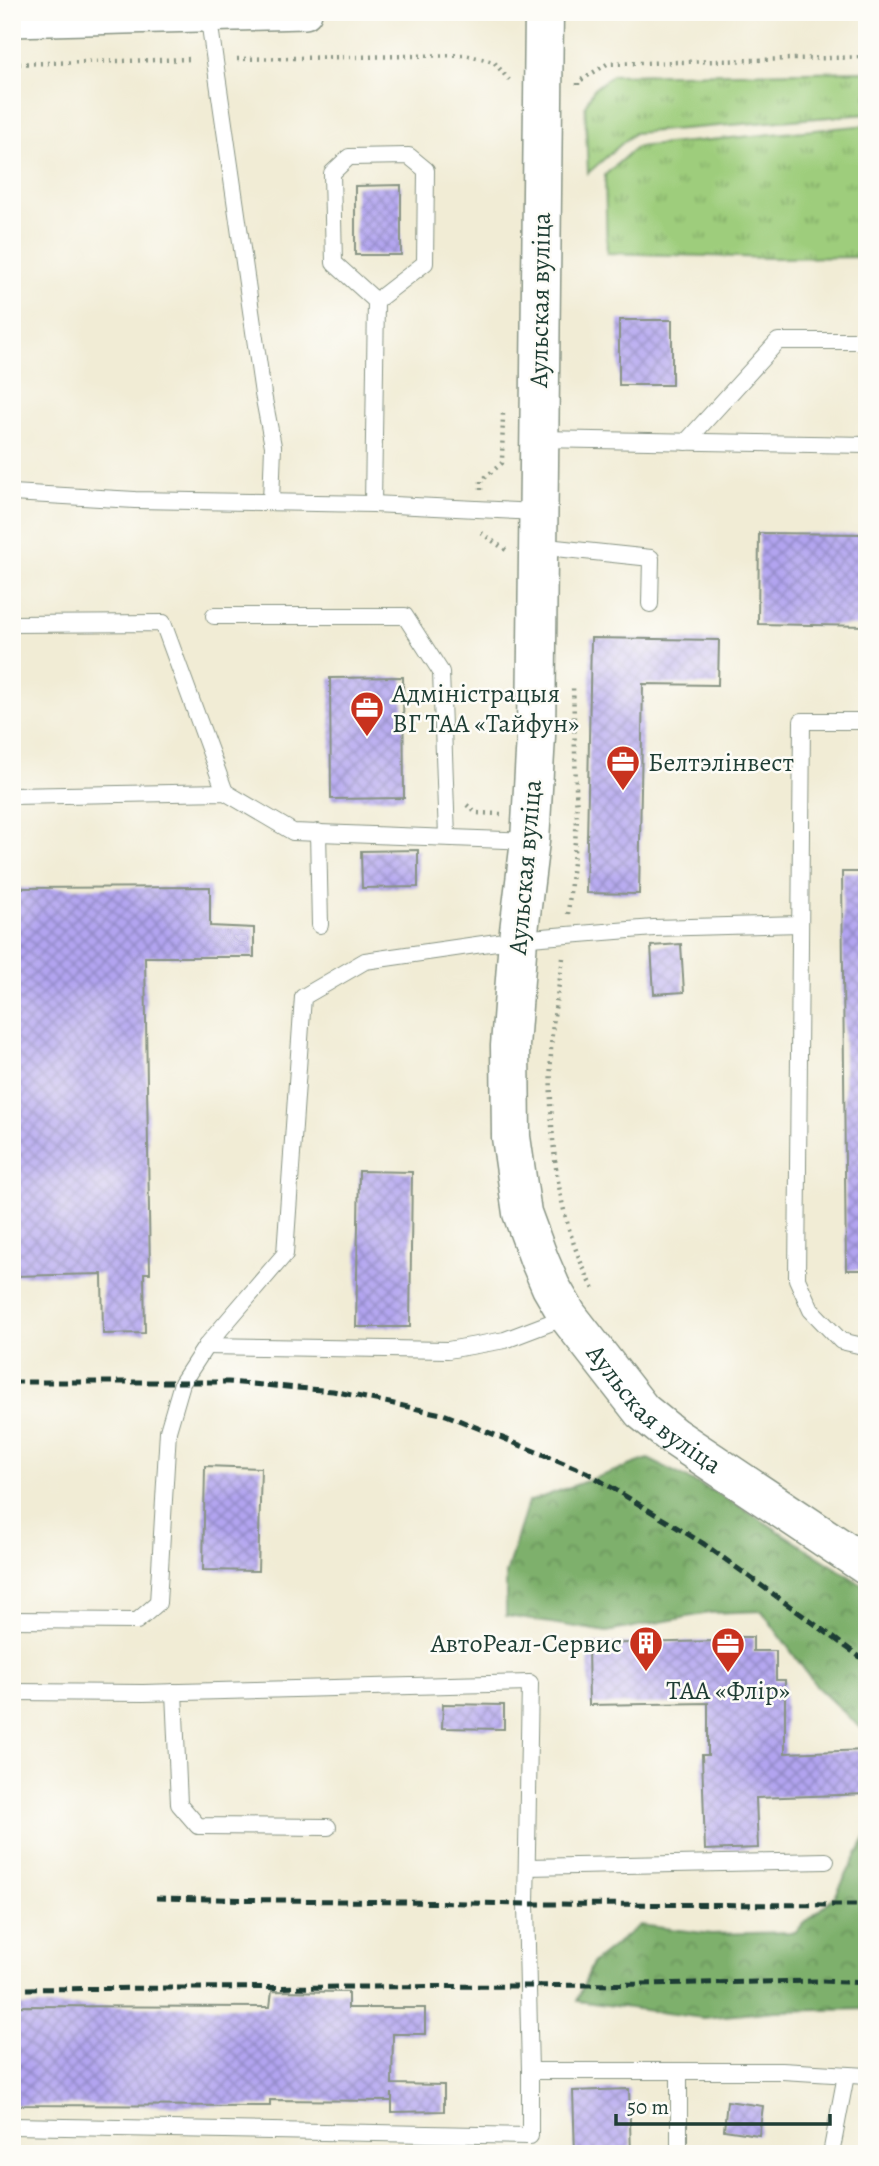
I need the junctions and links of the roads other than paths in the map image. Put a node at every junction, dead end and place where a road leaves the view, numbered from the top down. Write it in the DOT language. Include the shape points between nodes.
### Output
graph roads {
  1 [pos="305,12"];
  2 [pos="544,12"];
  3 [pos="208,13"];
  4 [pos="12,20"];
  5 [pos="376,301"];
  6 [pos="867,341"];
  7 [pos="538,439"];
  8 [pos="686,442"];
  9 [pos="867,445"];
  10 [pos="12,493"];
  11 [pos="271,502"];
  12 [pos="373,504"];
  13 [pos="537,529"];
  14 [pos="650,604"];
  15 [pos="214,616"];
  16 [pos="12,624"];
  17 [pos="867,721"];
  18 [pos="225,792"];
  19 [pos="12,796"];
  20 [pos="318,832"];
  21 [pos="447,837"];
  22 [pos="530,841"];
  23 [pos="800,924"];
  24 [pos="320,925"];
  25 [pos="518,939"];
  26 [pos="584,1308"];
  27 [pos="206,1346"];
  28 [pos="867,1347"];
  29 [pos="867,1566"];
  30 [pos="12,1620"];
  31 [pos="12,1692"];
  32 [pos="174,1692"];
  33 [pos="328,1827"];
  34 [pos="826,1861"];
  35 [pos="527,1867"];
  36 [pos="530,2071"];
  37 [pos="679,2071"];
  38 [pos="846,2075"];
  39 [pos="867,2076"];
  40 [pos="12,2126"];
  41 [pos="530,2137"];
  42 [pos="530,2154"];
  43 [pos="679,2154"];
  44 [pos="831,2154"];
  1 -- 3 [label="street"];
  2 -- 7 [label="street, Аульская вуліца"];
  3 -- 4 [label="street"];
  3 -- 11 [label="lane" via="274,446"];
  5 -- 5 [label="lane" via="334,262 332,173 349,157 409,156 426,170 425,263"];
  5 -- 12 [label="lane"];
  6 -- 8 [label="lane" via="778,341"];
  7 -- 8 [label="lane"];
  7 -- 13 [label="street, Аульская вуліца"];
  8 -- 9 [label="lane"];
  10 -- 11 [label="lane"];
  11 -- 12 [label="lane"];
  12 -- 13 [label="lane"];
  13 -- 14 [label="lane" via="652,558"];
  13 -- 22 [label="street, Аульская вуліца" via="536,736"];
  15 -- 21 [label="lane" via="405,616 441,673"];
  16 -- 18 [label="lane" via="163,623"];
  17 -- 23 [label="lane" via="802,722"];
  18 -- 19 [label="lane"];
  18 -- 20 [label="lane" via="293,832"];
  20 -- 21 [label="lane"];
  20 -- 24 [label="lane"];
  21 -- 22 [label="lane"];
  22 -- 25 [label="street, Аульская вуліца"];
  23 -- 25 [label="lane"];
  23 -- 28 [label="lane" via="797,1279 811,1310 841,1341"];
  25 -- 26 [label="street, Аульская вуліца" via="510,1046 511,1137 522,1213 551,1287"];
  25 -- 27 [label="lane" via="365,961 303,997 285,1254"];
  26 -- 27 [label="lane" via="505,1340 448,1350"];
  26 -- 29 [label="street, Аульская вуліца" via="642,1411"];
  27 -- 30 [label="lane" via="182,1383 168,1431 159,1603 137,1621"];
  31 -- 32 [label="lane"];
  32 -- 33 [label="lane" via="179,1804 198,1825"];
  32 -- 35 [label="lane" via="530,1683"];
  34 -- 35 [label="lane"];
  35 -- 36 [label="lane"];
  36 -- 37 [label="lane"];
  36 -- 41 [label="lane"];
  37 -- 38 [label="lane"];
  37 -- 43 [label="lane"];
  38 -- 39 [label="lane"];
  38 -- 44 [label="lane"];
  40 -- 41 [label="lane"];
  41 -- 42 [label="lane"];
}
